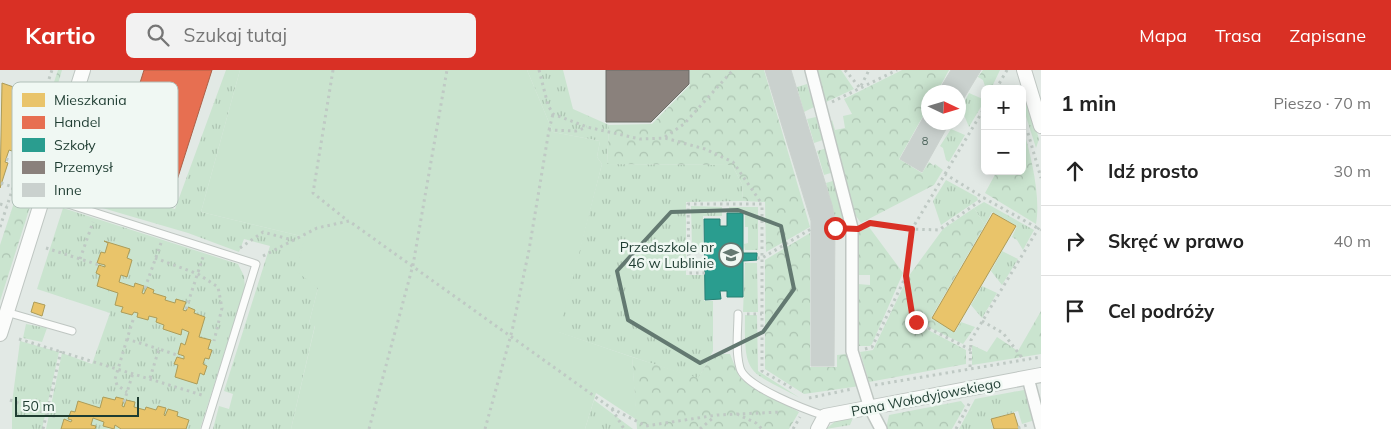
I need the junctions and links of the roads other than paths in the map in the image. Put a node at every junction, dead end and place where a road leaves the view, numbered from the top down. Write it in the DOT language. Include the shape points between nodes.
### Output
graph roads {
  1 [pos="83,70"];
  2 [pos="811,70"];
  3 [pos="1024,70"];
  4 [pos="79,82"];
  5 [pos="1041,126"];
  6 [pos="39,208"];
  7 [pos="84,208"];
  8 [pos="6,312"];
  9 [pos="738,314"];
  10 [pos="72,331"];
  11 [pos="0,334"];
  12 [pos="1034,376"];
  13 [pos="870,408"];
  14 [pos="825,416"];
  15 [pos="1041,427"];
  16 [pos="205,429"];
  17 [pos="818,429"];
  18 [pos="881,429"];
  1 -- 4 [label="street"];
  2 -- 13 [label="street" via="852,228 852,351"];
  3 -- 5 [label="street"];
  6 -- 8 [label="street"];
  7 -- 16 [label="lane" via="256,264"];
  8 -- 10 [label="lane"];
  8 -- 11 [label="street"];
  9 -- 14 [label="lane" via="740,370 794,406"];
  12 -- 13 [label="street, Pana Wołodyjowskiego"];
  12 -- 15 [label="street"];
  13 -- 14 [label="street, Pana Wołodyjowskiego"];
  13 -- 18 [label="street"];
  14 -- 17 [label="street"];
}
